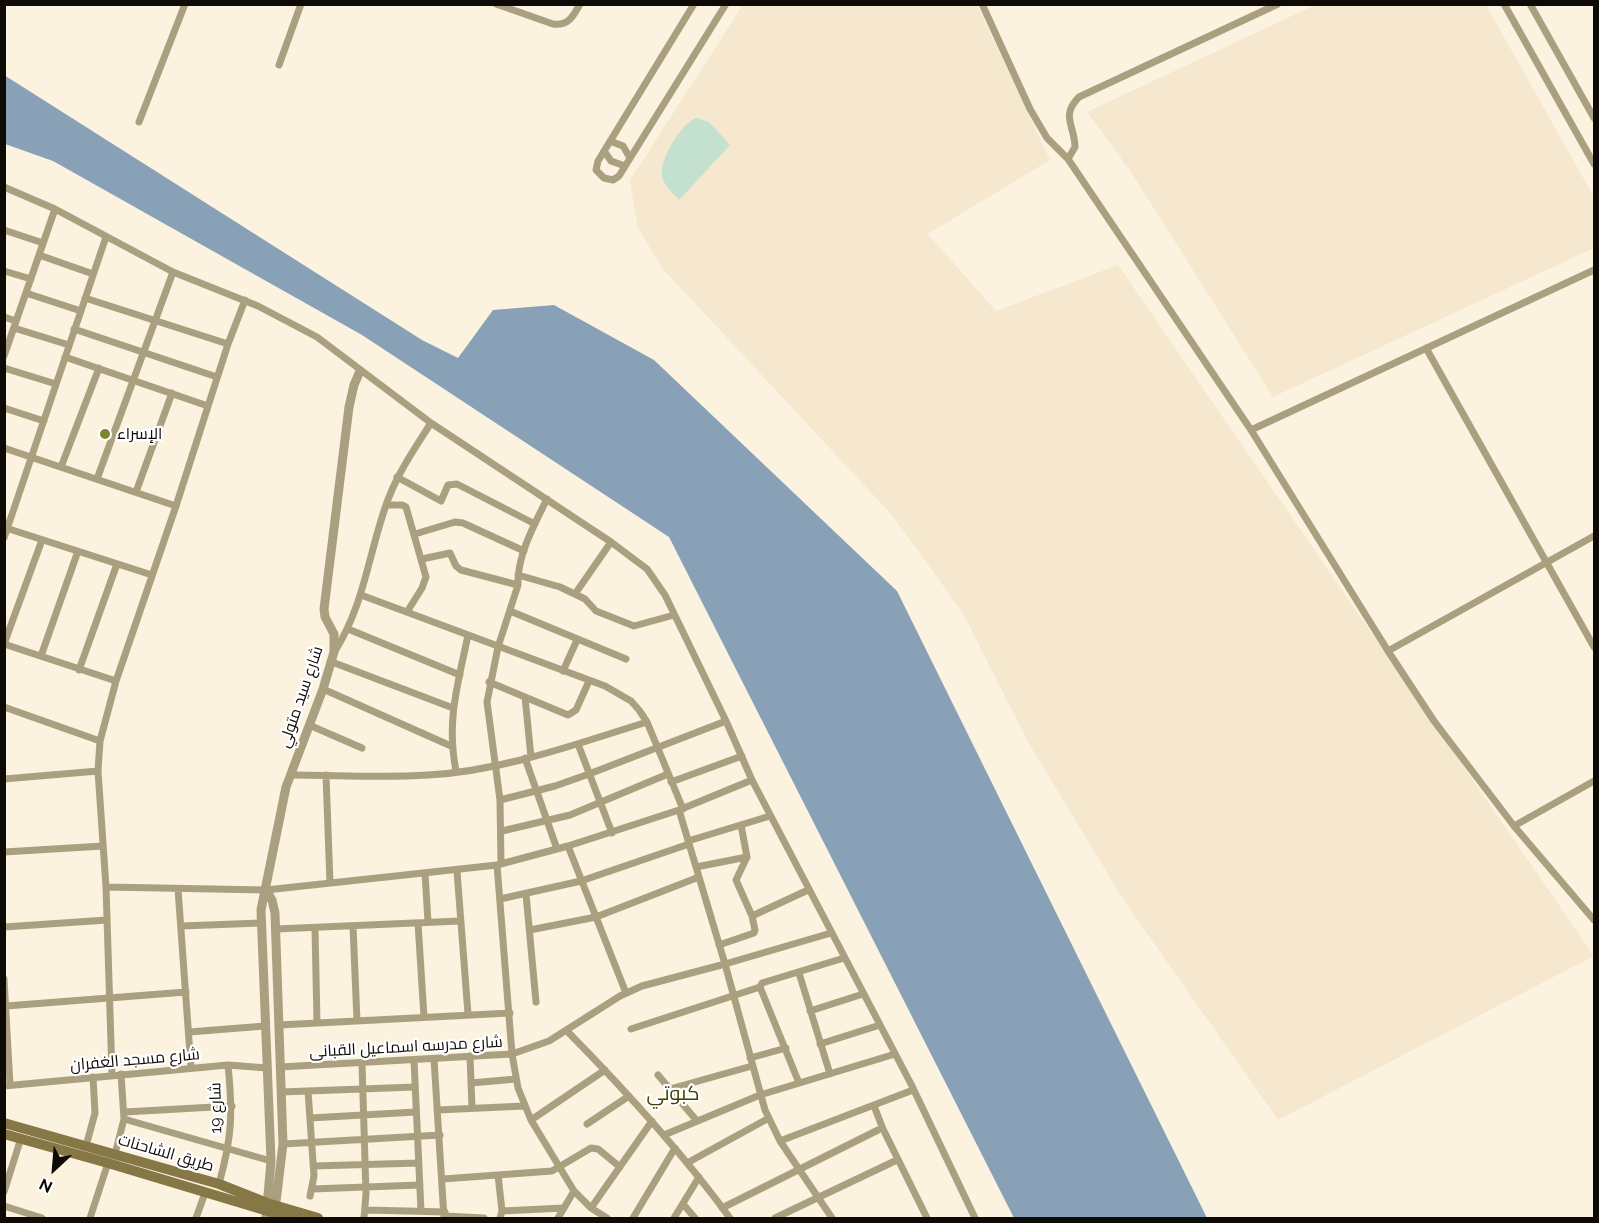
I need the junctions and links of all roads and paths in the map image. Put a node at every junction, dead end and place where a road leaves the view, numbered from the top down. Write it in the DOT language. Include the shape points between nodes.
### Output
graph roads {
  1 [pos="185,4"];
  2 [pos="301,4"];
  3 [pos="496,4"];
  4 [pos="580,4"];
  5 [pos="694,4"];
  6 [pos="726,4"];
  7 [pos="982,4"];
  8 [pos="1278,4"];
  9 [pos="1504,4"];
  10 [pos="1530,4"];
  11 [pos="279,65"];
  12 [pos="1594,118"];
  13 [pos="139,122"];
  14 [pos="610,141"];
  15 [pos="604,151"];
  16 [pos="630,158"];
  17 [pos="1068,159"];
  18 [pos="1594,164"];
  19 [pos="626,166"];
  20 [pos="4,187"];
  21 [pos="55,209"];
  22 [pos="4,230"];
  23 [pos="106,237"];
  24 [pos="43,243"];
  25 [pos="39,255"];
  26 [pos="1594,270"];
  27 [pos="4,271"];
  28 [pos="173,272"];
  29 [pos="93,274"];
  30 [pos="31,279"];
  31 [pos="26,293"];
  32 [pos="85,298"];
  33 [pos="245,300"];
  34 [pos="81,311"];
  35 [pos="4,317"];
  36 [pos="154,320"];
  37 [pos="15,325"];
  38 [pos="74,329"];
  39 [pos="228,344"];
  40 [pos="69,345"];
  41 [pos="1426,348"];
  42 [pos="143,351"];
  43 [pos="4,356"];
  44 [pos="65,357"];
  45 [pos="4,368"];
  46 [pos="99,368"];
  47 [pos="360,371"];
  48 [pos="218,376"];
  49 [pos="133,380"];
  50 [pos="56,384"];
  51 [pos="172,393"];
  52 [pos="208,406"];
  53 [pos="4,408"];
  54 [pos="44,421"];
  55 [pos="431,423"];
  56 [pos="1251,430"];
  57 [pos="4,447"];
  58 [pos="32,457"];
  59 [pos="61,467"];
  60 [pos="397,477"];
  61 [pos="98,479"];
  62 [pos="136,492"];
  63 [pos="547,500"];
  64 [pos="176,506"];
  65 [pos="386,506"];
  66 [pos="535,524"];
  67 [pos="6,529"];
  68 [pos="415,534"];
  69 [pos="1594,536"];
  70 [pos="4,538"];
  71 [pos="42,540"];
  72 [pos="611,542"];
  73 [pos="524,550"];
  74 [pos="78,551"];
  75 [pos="422,558"];
  76 [pos="1547,563"];
  77 [pos="117,564"];
  78 [pos="518,574"];
  79 [pos="152,575"];
  80 [pos="518,585"];
  81 [pos="575,594"];
  82 [pos="361,596"];
  83 [pos="510,610"];
  84 [pos="407,612"];
  85 [pos="674,615"];
  86 [pos="348,630"];
  87 [pos="468,635"];
  88 [pos="577,640"];
  89 [pos="4,644"];
  90 [pos="498,647"];
  91 [pos="1594,647"];
  92 [pos="1388,651"];
  93 [pos="334,652"];
  94 [pos="41,656"];
  95 [pos="626,659"];
  96 [pos="332,662"];
  97 [pos="79,670"];
  98 [pos="563,671"];
  99 [pos="459,675"];
  100 [pos="116,681"];
  101 [pos="589,681"];
  102 [pos="489,682"];
  103 [pos="323,689"];
  104 [pos="525,698"];
  105 [pos="4,707"];
  106 [pos="453,708"];
  107 [pos="726,721"];
  108 [pos="647,722"];
  109 [pos="309,725"];
  110 [pos="99,741"];
  111 [pos="578,744"];
  112 [pos="451,746"];
  113 [pos="657,746"];
  114 [pos="362,748"];
  115 [pos="742,756"];
  116 [pos="528,757"];
  117 [pos="496,766"];
  118 [pos="98,771"];
  119 [pos="456,771"];
  120 [pos="589,774"];
  121 [pos="668,774"];
  122 [pos="290,775"];
  123 [pos="326,775"];
  124 [pos="4,778"];
  125 [pos="752,780"];
  126 [pos="1594,780"];
  127 [pos="671,782"];
  128 [pos="535,791"];
  129 [pos="500,800"];
  130 [pos="601,804"];
  131 [pos="681,810"];
  132 [pos="770,816"];
  133 [pos="546,821"];
  134 [pos="741,825"];
  135 [pos="1514,826"];
  136 [pos="501,831"];
  137 [pos="612,833"];
  138 [pos="688,842"];
  139 [pos="103,846"];
  140 [pos="568,846"];
  141 [pos="557,849"];
  142 [pos="4,852"];
  143 [pos="747,857"];
  144 [pos="499,865"];
  145 [pos="696,867"];
  146 [pos="457,871"];
  147 [pos="425,873"];
  148 [pos="699,877"];
  149 [pos="581,881"];
  150 [pos="330,883"];
  151 [pos="106,887"];
  152 [pos="178,889"];
  153 [pos="266,890"];
  154 [pos="808,890"];
  155 [pos="526,894"];
  156 [pos="500,899"];
  157 [pos="752,916"];
  158 [pos="596,917"];
  159 [pos="107,920"];
  160 [pos="1594,920"];
  161 [pos="460,921"];
  162 [pos="428,922"];
  163 [pos="261,923"];
  164 [pos="418,923"];
  165 [pos="181,926"];
  166 [pos="353,926"];
  167 [pos="4,927"];
  168 [pos="315,928"];
  169 [pos="276,929"];
  170 [pos="530,930"];
  171 [pos="831,933"];
  172 [pos="719,945"];
  173 [pos="844,958"];
  174 [pos="725,964"];
  175 [pos="799,973"];
  176 [pos="4,979"];
  177 [pos="760,987"];
  178 [pos="186,992"];
  179 [pos="626,993"];
  180 [pos="863,994"];
  181 [pos="732,995"];
  182 [pos="110,997"];
  183 [pos="536,1002"];
  184 [pos="6,1006"];
  185 [pos="810,1011"];
  186 [pos="510,1012"];
  187 [pos="468,1014"];
  188 [pos="423,1017"];
  189 [pos="357,1021"];
  190 [pos="317,1023"];
  191 [pos="279,1025"];
  192 [pos="880,1025"];
  193 [pos="265,1026"];
  194 [pos="631,1029"];
  195 [pos="567,1031"];
  196 [pos="189,1032"];
  197 [pos="820,1044"];
  198 [pos="786,1048"];
  199 [pos="513,1054"];
  200 [pos="895,1054"];
  201 [pos="470,1056"];
  202 [pos="750,1058"];
  203 [pos="434,1059"];
  204 [pos="414,1060"];
  205 [pos="362,1063"];
  206 [pos="228,1065"];
  207 [pos="752,1066"];
  208 [pos="280,1067"];
  209 [pos="191,1068"];
  210 [pos="267,1068"];
  211 [pos="605,1070"];
  212 [pos="121,1074"];
  213 [pos="830,1074"];
  214 [pos="112,1075"];
  215 [pos="658,1075"];
  216 [pos="93,1077"];
  217 [pos="516,1079"];
  218 [pos="471,1083"];
  219 [pos="799,1083"];
  220 [pos="7,1085"];
  221 [pos="415,1087"];
  222 [pos="363,1089"];
  223 [pos="670,1089"];
  224 [pos="913,1090"];
  225 [pos="308,1091"];
  226 [pos="281,1092"];
  227 [pos="760,1095"];
  228 [pos="629,1096"];
  229 [pos="232,1106"];
  230 [pos="524,1106"];
  231 [pos="874,1106"];
  232 [pos="472,1108"];
  233 [pos="438,1110"];
  234 [pos="416,1112"];
  235 [pos="364,1115"];
  236 [pos="124,1116"];
  237 [pos="310,1118"];
  238 [pos="769,1118"];
  239 [pos="531,1120"];
  240 [pos="652,1121"];
  241 [pos="697,1121"];
  242 [pos="4,1123"];
  243 [pos="587,1124"];
  244 [pos="878,1130"];
  245 [pos="4,1134"];
  246 [pos="440,1135"];
  247 [pos="664,1135"];
  248 [pos="417,1136"];
  249 [pos="21,1138"];
  250 [pos="364,1140"];
  251 [pos="780,1141"];
  252 [pos="312,1142"];
  253 [pos="283,1144"];
  254 [pos="86,1146"];
  255 [pos="229,1148"];
  256 [pos="675,1148"];
  257 [pos="111,1158"];
  258 [pos="897,1160"];
  259 [pos="271,1161"];
  260 [pos="419,1163"];
  261 [pos="687,1163"];
  262 [pos="365,1165"];
  263 [pos="313,1166"];
  264 [pos="620,1167"];
  265 [pos="559,1168"];
  266 [pos="799,1169"];
  267 [pos="498,1175"];
  268 [pos="699,1177"];
  269 [pos="443,1179"];
  270 [pos="219,1184"];
  271 [pos="420,1185"];
  272 [pos="366,1187"];
  273 [pos="574,1191"];
  274 [pos="4,1192"];
  275 [pos="205,1193"];
  276 [pos="819,1196"];
  277 [pos="683,1204"];
  278 [pos="4,1206"];
  279 [pos="564,1208"];
  280 [pos="722,1208"];
  281 [pos="366,1210"];
  282 [pos="421,1211"];
  283 [pos="271,1212"];
  284 [pos="594,1213"];
  285 [pos="501,1215"];
  286 [pos="445,1216"];
  287 [pos="42,1218"];
  288 [pos="90,1218"];
  289 [pos="196,1218"];
  290 [pos="291,1218"];
  291 [pos="318,1218"];
  292 [pos="364,1218"];
  293 [pos="484,1218"];
  294 [pos="558,1218"];
  295 [pos="607,1218"];
  296 [pos="633,1218"];
  297 [pos="674,1218"];
  298 [pos="695,1218"];
  299 [pos="730,1218"];
  300 [pos="775,1218"];
  301 [pos="832,1218"];
  302 [pos="927,1218"];
  303 [pos="975,1218"];
  1 -- 13 [label="street"];
  2 -- 11 [label="street"];
  3 -- 4 [label="street" via="560,25 569,22"];
  5 -- 14 [label="street"];
  6 -- 16 [label="street"];
  7 -- 17 [label="street" via="1030,110 1047,138"];
  8 -- 17 [label="street" via="1079,97 1069,114 1075,147"];
  9 -- 18 [label="street"];
  10 -- 12 [label="street"];
  14 -- 15 [label="street"];
  14 -- 16 [label="street" via="623,146"];
  15 -- 19 [label="street" via="611,161"];
  15 -- 19 [label="street" via="596,165 596,171 604,178 617,179"];
  16 -- 19 [label="street"];
  17 -- 56 [label="street"];
  20 -- 21 [label="street"];
  21 -- 23 [label="street"];
  21 -- 24 [label="street"];
  22 -- 24 [label="street"];
  23 -- 28 [label="street"];
  23 -- 29 [label="street"];
  24 -- 25 [label="street"];
  25 -- 29 [label="street"];
  25 -- 30 [label="street"];
  26 -- 41 [label="street"];
  27 -- 30 [label="street"];
  28 -- 33 [label="street"];
  28 -- 36 [label="street"];
  29 -- 32 [label="street"];
  30 -- 31 [label="street"];
  31 -- 34 [label="street"];
  31 -- 37 [label="street"];
  32 -- 34 [label="street"];
  32 -- 36 [label="street"];
  33 -- 39 [label="street"];
  33 -- 47 [label="street" via="317,337"];
  34 -- 38 [label="street"];
  35 -- 37 [label="street"];
  36 -- 39 [label="street"];
  36 -- 42 [label="street"];
  37 -- 40 [label="street"];
  37 -- 43 [label="street"];
  38 -- 40 [label="street"];
  38 -- 42 [label="street"];
  39 -- 48 [label="street"];
  40 -- 44 [label="street"];
  41 -- 56 [label="street"];
  41 -- 76 [label="street"];
  42 -- 48 [label="street"];
  42 -- 49 [label="street"];
  44 -- 46 [label="street"];
  44 -- 50 [label="street"];
  45 -- 50 [label="street"];
  46 -- 49 [label="street"];
  46 -- 59 [label="street"];
  47 -- 55 [label="street"];
  47 -- 93 [label="street, شارع سيد متولي" via="350,399 324,609 334,634"];
  48 -- 52 [label="street"];
  49 -- 51 [label="street"];
  49 -- 61 [label="street"];
  50 -- 54 [label="street"];
  51 -- 52 [label="street"];
  51 -- 62 [label="street"];
  52 -- 64 [label="street"];
  53 -- 54 [label="street"];
  54 -- 58 [label="street"];
  55 -- 60 [label="street"];
  55 -- 63 [label="street"];
  56 -- 92 [label="street"];
  57 -- 58 [label="street"];
  58 -- 59 [label="street"];
  58 -- 67 [label="street"];
  59 -- 61 [label="street"];
  60 -- 65 [label="street"];
  60 -- 66 [label="street" via="441,501 448,485 457,484"];
  61 -- 62 [label="street"];
  62 -- 64 [label="street"];
  63 -- 66 [label="street"];
  63 -- 72 [label="street"];
  64 -- 79 [label="street"];
  65 -- 68 [label="street" via="406,507"];
  65 -- 82 [label="street"];
  66 -- 73 [label="street"];
  67 -- 70 [label="street"];
  67 -- 71 [label="street"];
  68 -- 73 [label="street" via="463,523"];
  68 -- 75 [label="street"];
  69 -- 76 [label="street"];
  71 -- 74 [label="street"];
  71 -- 89 [label="street"];
  72 -- 81 [label="street"];
  72 -- 85 [label="street" via="653,576"];
  73 -- 78 [label="street"];
  74 -- 77 [label="street"];
  74 -- 94 [label="street"];
  75 -- 80 [label="street" via="450,554 461,570"];
  75 -- 84 [label="street" via="425,580"];
  76 -- 91 [label="street"];
  76 -- 92 [label="street"];
  77 -- 79 [label="street"];
  77 -- 97 [label="street"];
  78 -- 80 [label="street"];
  78 -- 81 [label="street"];
  79 -- 100 [label="street"];
  80 -- 83 [label="street"];
  81 -- 85 [label="street" via="596,611 634,627"];
  82 -- 84 [label="street"];
  82 -- 86 [label="street"];
  83 -- 88 [label="street"];
  83 -- 90 [label="street"];
  84 -- 87 [label="street"];
  85 -- 107 [label="street"];
  86 -- 93 [label="street"];
  86 -- 99 [label="street"];
  87 -- 90 [label="street"];
  87 -- 99 [label="street"];
  88 -- 95 [label="street"];
  88 -- 98 [label="street"];
  89 -- 94 [label="street"];
  90 -- 98 [label="street"];
  90 -- 102 [label="street"];
  92 -- 135 [label="street" via="1453,748"];
  93 -- 96 [label="street, شارع سيد متولي"];
  94 -- 97 [label="street"];
  96 -- 103 [label="street, شارع سيد متولي"];
  96 -- 106 [label="street"];
  97 -- 100 [label="street"];
  98 -- 101 [label="street"];
  99 -- 106 [label="street"];
  100 -- 110 [label="street"];
  101 -- 104 [label="street" via="571,715"];
  101 -- 108 [label="street" via="631,701"];
  102 -- 104 [label="street"];
  102 -- 117 [label="street" via="488,715"];
  103 -- 109 [label="street, شارع سيد متولي"];
  103 -- 112 [label="street"];
  104 -- 116 [label="street"];
  105 -- 110 [label="street"];
  106 -- 112 [label="street"];
  107 -- 113 [label="street"];
  107 -- 115 [label="street"];
  108 -- 111 [label="street"];
  108 -- 113 [label="street"];
  109 -- 114 [label="street"];
  109 -- 122 [label="street, شارع سيد متولي"];
  110 -- 118 [label="street"];
  111 -- 116 [label="street"];
  111 -- 120 [label="street"];
  112 -- 119 [label="street"];
  113 -- 120 [label="street"];
  113 -- 121 [label="street"];
  115 -- 125 [label="street"];
  115 -- 127 [label="street"];
  116 -- 117 [label="street"];
  116 -- 128 [label="street"];
  117 -- 119 [label="street"];
  117 -- 129 [label="street"];
  118 -- 124 [label="street"];
  118 -- 139 [label="street"];
  119 -- 123 [label="street" via="429,775"];
  120 -- 128 [label="street"];
  120 -- 130 [label="street"];
  121 -- 127 [label="street"];
  121 -- 130 [label="street"];
  122 -- 123 [label="street"];
  122 -- 153 [label="street, شارع سيد متولي"];
  123 -- 150 [label="street"];
  125 -- 131 [label="street"];
  125 -- 132 [label="street"];
  126 -- 135 [label="street"];
  127 -- 131 [label="street"];
  128 -- 129 [label="street"];
  128 -- 133 [label="street"];
  129 -- 136 [label="street"];
  130 -- 133 [label="street"];
  130 -- 137 [label="street"];
  131 -- 137 [label="street"];
  131 -- 138 [label="street"];
  132 -- 134 [label="street"];
  132 -- 154 [label="street"];
  133 -- 136 [label="street"];
  133 -- 141 [label="street"];
  134 -- 138 [label="street"];
  134 -- 143 [label="street"];
  135 -- 160 [label="street"];
  136 -- 144 [label="street"];
  137 -- 140 [label="street"];
  138 -- 145 [label="street"];
  138 -- 149 [label="street"];
  139 -- 142 [label="street"];
  139 -- 151 [label="street"];
  140 -- 141 [label="street"];
  140 -- 149 [label="street"];
  141 -- 144 [label="street"];
  143 -- 145 [label="street"];
  143 -- 157 [label="street" via="736,880"];
  144 -- 146 [label="street"];
  144 -- 156 [label="street"];
  145 -- 148 [label="street"];
  146 -- 147 [label="street"];
  146 -- 161 [label="street"];
  147 -- 150 [label="street"];
  147 -- 162 [label="street"];
  148 -- 158 [label="street"];
  148 -- 172 [label="street"];
  149 -- 155 [label="street"];
  149 -- 158 [label="street"];
  150 -- 153 [label="street"];
  151 -- 152 [label="street"];
  151 -- 159 [label="street"];
  152 -- 153 [label="street"];
  152 -- 165 [label="street"];
  153 -- 163 [label="street, شارع سيد متولي"];
  153 -- 169 [label="street, شارع سيد متولي" via="274,906"];
  154 -- 157 [label="street"];
  154 -- 171 [label="street"];
  155 -- 156 [label="street"];
  155 -- 170 [label="street"];
  156 -- 186 [label="street"];
  157 -- 172 [label="street" via="754,933"];
  158 -- 170 [label="street"];
  158 -- 179 [label="street"];
  159 -- 167 [label="street"];
  159 -- 182 [label="street"];
  161 -- 162 [label="street"];
  161 -- 187 [label="street"];
  162 -- 164 [label="street"];
  163 -- 165 [label="street"];
  163 -- 193 [label="street, شارع سيد متولي"];
  164 -- 166 [label="street"];
  164 -- 188 [label="street"];
  165 -- 178 [label="street"];
  166 -- 168 [label="street"];
  166 -- 189 [label="street"];
  168 -- 169 [label="street"];
  168 -- 190 [label="street"];
  169 -- 191 [label="street, شارع سيد متولي"];
  170 -- 183 [label="street"];
  171 -- 173 [label="street"];
  171 -- 174 [label="street, شارع مدرسه اسماعيل القبانى"];
  172 -- 174 [label="street"];
  173 -- 175 [label="street"];
  173 -- 180 [label="street"];
  174 -- 179 [label="street, شارع مدرسه اسماعيل القبانى"];
  174 -- 181 [label="street"];
  175 -- 177 [label="street" via="762,983"];
  175 -- 185 [label="street"];
  176 -- 184 [label="street"];
  177 -- 181 [label="street"];
  177 -- 198 [label="street"];
  178 -- 182 [label="street"];
  178 -- 196 [label="street"];
  179 -- 195 [label="street, شارع مدرسه اسماعيل القبانى"];
  180 -- 185 [label="street"];
  180 -- 192 [label="street"];
  181 -- 194 [label="street"];
  181 -- 202 [label="street"];
  182 -- 184 [label="street"];
  182 -- 214 [label="street"];
  184 -- 220 [label="street"];
  185 -- 197 [label="street"];
  186 -- 187 [label="street"];
  186 -- 199 [label="street"];
  187 -- 188 [label="street"];
  188 -- 189 [label="street"];
  189 -- 190 [label="street"];
  190 -- 191 [label="street"];
  191 -- 208 [label="street, شارع سيد متولي"];
  192 -- 197 [label="street"];
  192 -- 200 [label="street"];
  193 -- 196 [label="street"];
  193 -- 210 [label="street, شارع سيد متولي"];
  195 -- 199 [label="street, شارع مدرسه اسماعيل القبانى"];
  195 -- 211 [label="street"];
  196 -- 209 [label="street"];
  197 -- 213 [label="street"];
  198 -- 202 [label="street"];
  198 -- 219 [label="street"];
  199 -- 201 [label="street, شارع مدرسه اسماعيل القبانى"];
  199 -- 217 [label="street"];
  200 -- 213 [label="street"];
  200 -- 224 [label="street"];
  201 -- 203 [label="street, شارع مدرسه اسماعيل القبانى"];
  201 -- 218 [label="street"];
  202 -- 207 [label="street"];
  203 -- 204 [label="street, شارع مدرسه اسماعيل القبانى"];
  203 -- 233 [label="street"];
  204 -- 205 [label="street, شارع مدرسه اسماعيل القبانى"];
  204 -- 221 [label="street"];
  205 -- 208 [label="street, شارع مدرسه اسماعيل القبانى"];
  205 -- 222 [label="street"];
  206 -- 209 [label="street, شارع مسجد الغفران"];
  206 -- 210 [label="street, شارع مسجد الغفران"];
  206 -- 229 [label="street, شارع 19"];
  207 -- 223 [label="street"];
  207 -- 227 [label="street"];
  208 -- 226 [label="street, شارع سيد متولي"];
  209 -- 212 [label="street, شارع مسجد الغفران"];
  210 -- 259 [label="street, شارع سيد متولي"];
  211 -- 228 [label="street"];
  211 -- 239 [label="street"];
  212 -- 214 [label="street, شارع مسجد الغفران"];
  212 -- 236 [label="street"];
  213 -- 219 [label="street"];
  214 -- 216 [label="street, شارع مسجد الغفران"];
  215 -- 223 [label="street"];
  216 -- 220 [label="street, شارع مسجد الغفران"];
  216 -- 254 [label="street" via="95,1113"];
  217 -- 218 [label="street"];
  217 -- 230 [label="street"];
  218 -- 232 [label="street"];
  219 -- 227 [label="street"];
  221 -- 222 [label="street"];
  221 -- 234 [label="street"];
  222 -- 225 [label="street"];
  222 -- 235 [label="street"];
  223 -- 241 [label="street"];
  224 -- 231 [label="street"];
  224 -- 303 [label="street"];
  225 -- 226 [label="street"];
  225 -- 237 [label="street"];
  226 -- 253 [label="street, شارع سيد متولي"];
  227 -- 238 [label="street"];
  227 -- 241 [label="street"];
  228 -- 240 [label="street"];
  228 -- 243 [label="street"];
  229 -- 236 [label="street"];
  229 -- 255 [label="street, شارع 19"];
  230 -- 232 [label="street"];
  230 -- 239 [label="street"];
  231 -- 251 [label="street"];
  231 -- 258 [label="street"];
  232 -- 233 [label="street"];
  233 -- 246 [label="street"];
  234 -- 235 [label="street"];
  234 -- 248 [label="street"];
  235 -- 237 [label="street"];
  235 -- 250 [label="street"];
  236 -- 255 [label="street"];
  236 -- 257 [label="street"];
  237 -- 252 [label="street"];
  238 -- 251 [label="street"];
  238 -- 261 [label="street"];
  239 -- 265 [label="street"];
  240 -- 247 [label="street"];
  240 -- 264 [label="street"];
  241 -- 247 [label="street"];
  242 -- 254 [label="main road, طريق الشاحنات"];
  244 -- 266 [label="street"];
  245 -- 249 [label="main road, طريق الشاحنات"];
  246 -- 248 [label="street"];
  246 -- 269 [label="street"];
  247 -- 256 [label="street"];
  248 -- 250 [label="street"];
  248 -- 260 [label="street"];
  249 -- 257 [label="main road, طريق الشاحنات"];
  249 -- 274 [label="street"];
  250 -- 252 [label="street"];
  250 -- 262 [label="street"];
  251 -- 266 [label="street"];
  252 -- 253 [label="street"];
  252 -- 263 [label="street"];
  253 -- 283 [label="street, شارع سيد متولي"];
  254 -- 257 [label="main road, طريق الشاحنات"];
  255 -- 259 [label="street"];
  255 -- 270 [label="street, شارع 19"];
  256 -- 261 [label="street"];
  256 -- 296 [label="street"];
  257 -- 270 [label="main road, طريق الشاحنات"];
  257 -- 275 [label="main road, طريق الشاحنات"];
  257 -- 288 [label="street"];
  258 -- 276 [label="street"];
  258 -- 302 [label="street"];
  259 -- 283 [label="street, شارع سيد متولي"];
  260 -- 262 [label="street"];
  260 -- 271 [label="street"];
  261 -- 268 [label="street"];
  262 -- 263 [label="street"];
  262 -- 272 [label="street"];
  263 -- 272 [label="street" via="311,1192"];
  264 -- 265 [label="street" via="591,1148"];
  264 -- 284 [label="street"];
  265 -- 267 [label="street"];
  265 -- 273 [label="street"];
  266 -- 276 [label="street"];
  266 -- 280 [label="street"];
  267 -- 269 [label="street"];
  267 -- 285 [label="street"];
  268 -- 277 [label="street"];
  268 -- 280 [label="street"];
  269 -- 286 [label="street"];
  270 -- 283 [label="main road, طريق الشاحنات"];
  271 -- 272 [label="street"];
  271 -- 282 [label="street"];
  272 -- 281 [label="street"];
  273 -- 279 [label="street"];
  273 -- 284 [label="street"];
  275 -- 283 [label="main road, طريق الشاحنات"];
  275 -- 289 [label="street"];
  276 -- 300 [label="street"];
  276 -- 301 [label="street"];
  277 -- 297 [label="street"];
  277 -- 298 [label="street"];
  278 -- 287 [label="street"];
  279 -- 285 [label="street"];
  279 -- 294 [label="street"];
  280 -- 299 [label="street"];
  281 -- 282 [label="street"];
  281 -- 292 [label="street"];
  282 -- 286 [label="street"];
  283 -- 290 [label="main road, طريق الشاحنات"];
  283 -- 291 [label="main road, طريق الشاحنات"];
  284 -- 295 [label="street"];
  286 -- 293 [label="street"];
}
